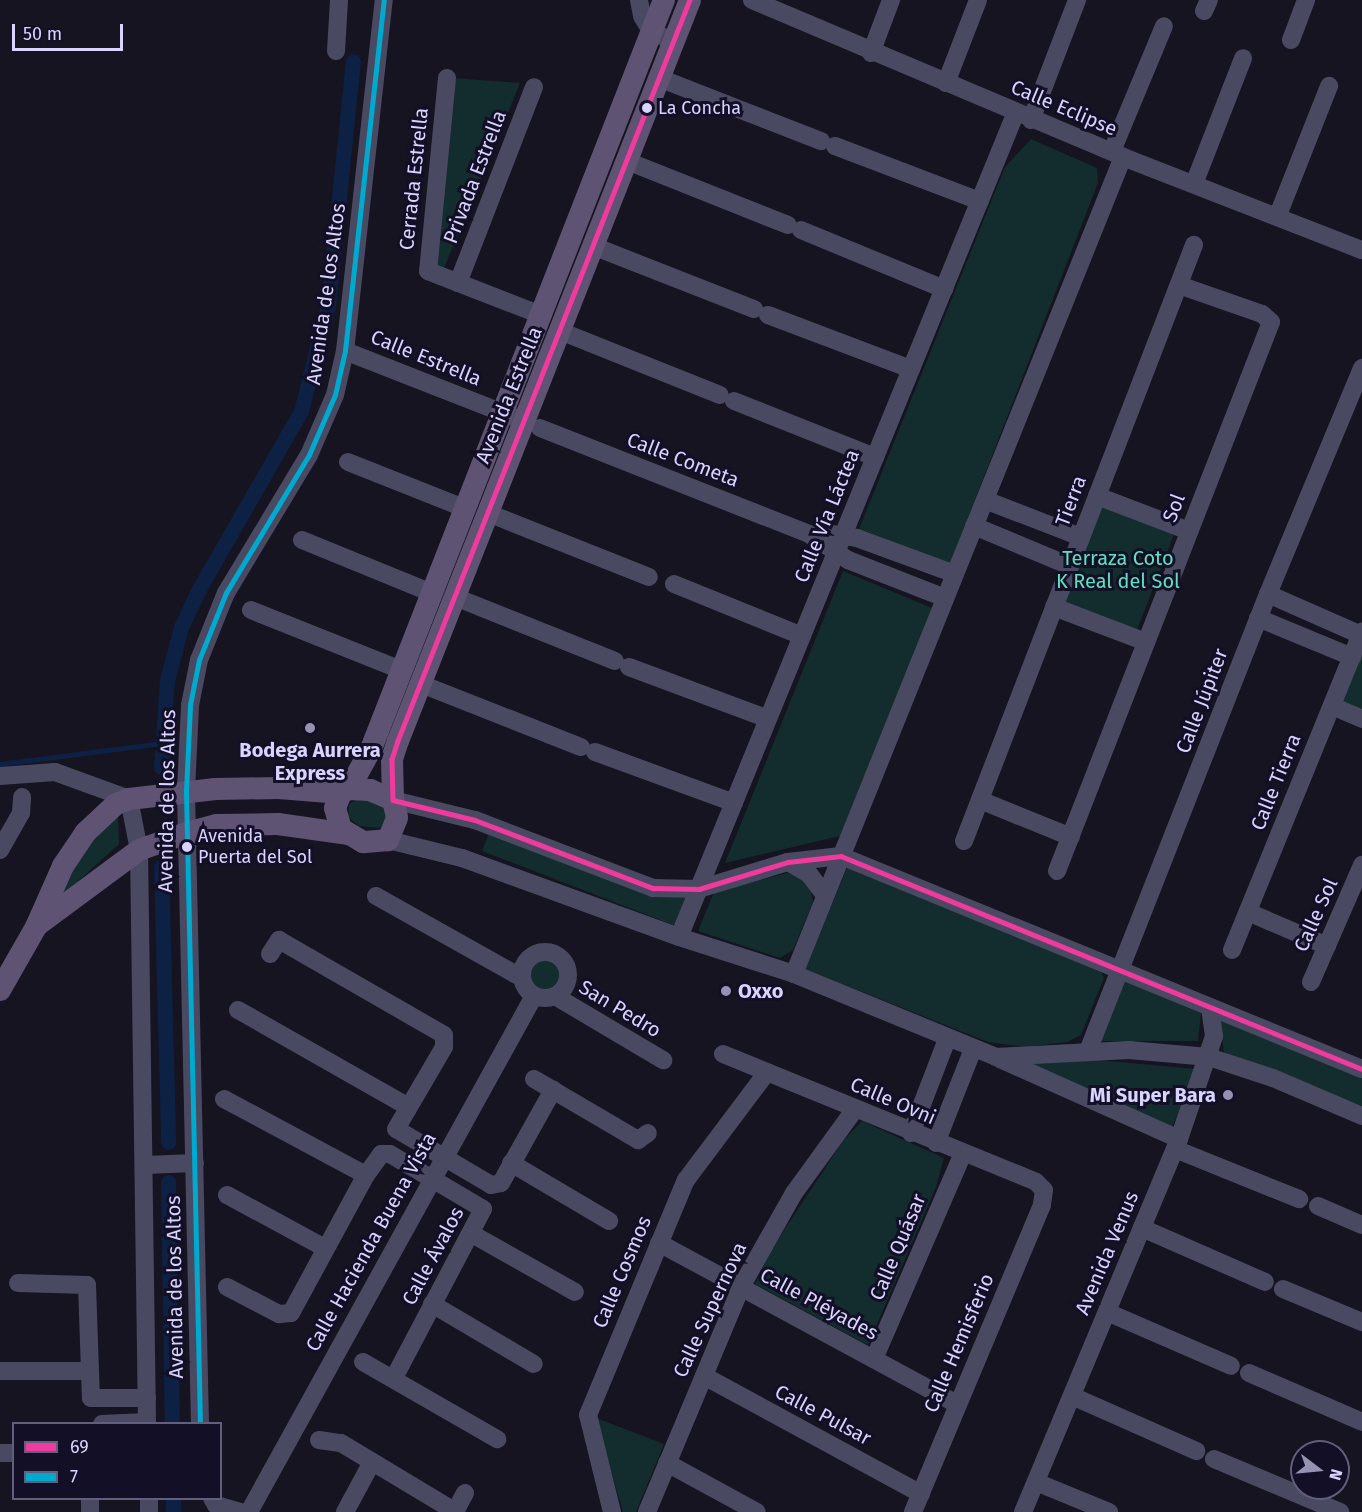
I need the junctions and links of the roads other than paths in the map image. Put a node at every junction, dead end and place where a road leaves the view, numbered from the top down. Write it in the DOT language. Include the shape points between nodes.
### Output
graph roads {
  1 [pos="339,0"];
  2 [pos="384,0"];
  3 [pos="664,0"];
  4 [pos="690,0"];
  5 [pos="752,0"];
  6 [pos="891,0"];
  7 [pos="978,0"];
  8 [pos="1077,0"];
  9 [pos="1306,0"];
  10 [pos="636,1"];
  11 [pos="795,8"];
  12 [pos="1164,26"];
  13 [pos="651,31"];
  14 [pos="1291,40"];
  15 [pos="674,42"];
  16 [pos="336,51"];
  17 [pos="871,53"];
  18 [pos="1243,58"];
  19 [pos="447,78"];
  20 [pos="659,78"];
  21 [pos="946,83"];
  22 [pos="1329,86"];
  23 [pos="534,87"];
  24 [pos="1024,116"];
  25 [pos="1117,154"];
  26 [pos="627,160"];
  27 [pos="1194,184"];
  28 [pos="980,201"];
  29 [pos="1278,215"];
  30 [pos="1194,245"];
  31 [pos="593,246"];
  32 [pos="1361,248"];
  33 [pos="458,284"];
  34 [pos="1179,285"];
  35 [pos="944,289"];
  36 [pos="541,315"];
  37 [pos="560,331"];
  38 [pos="345,351"];
  39 [pos="1362,368"];
  40 [pos="911,369"];
  41 [pos="502,412"];
  42 [pos="532,425"];
  43 [pos="875,457"];
  44 [pos="348,462"];
  45 [pos="1097,496"];
  46 [pos="985,500"];
  47 [pos="464,508"];
  48 [pos="488,513"];
  49 [pos="974,526"];
  50 [pos="1189,531"];
  51 [pos="809,534"];
  52 [pos="844,534"];
  53 [pos="1081,537"];
  54 [pos="302,540"];
  55 [pos="836,553"];
  56 [pos="1070,566"];
  57 [pos="955,574"];
  58 [pos="649,577"];
  59 [pos="674,584"];
  60 [pos="432,593"];
  61 [pos="1268,594"];
  62 [pos="455,597"];
  63 [pos="945,598"];
  64 [pos="1054,607"];
  65 [pos="251,610"];
  66 [pos="1258,618"];
  67 [pos="1361,633"];
  68 [pos="802,636"];
  69 [pos="1146,642"];
  70 [pos="1352,657"];
  71 [pos="401,670"];
  72 [pos="421,684"];
  73 [pos="1332,706"];
  74 [pos="768,719"];
  75 [pos="1362,719"];
  76 [pos="0,776"];
  77 [pos="186,791"];
  78 [pos="345,791"];
  79 [pos="22,797"];
  80 [pos="129,799"];
  81 [pos="393,800"];
  82 [pos="980,800"];
  83 [pos="734,803"];
  84 [pos="187,833"];
  85 [pos="347,834"];
  86 [pos="1071,837"];
  87 [pos="388,840"];
  88 [pos="964,841"];
  89 [pos="0,850"];
  90 [pos="139,850"];
  91 [pos="841,856"];
  92 [pos="788,862"];
  93 [pos="1362,866"];
  94 [pos="1057,871"];
  95 [pos="699,889"];
  96 [pos="825,895"];
  97 [pos="376,896"];
  98 [pos="1248,912"];
  99 [pos="36,927"];
  100 [pos="679,937"];
  101 [pos="1327,946"];
  102 [pos="1232,950"];
  103 [pos="270,954"];
  104 [pos="1121,969"];
  105 [pos="794,974"];
  106 [pos="522,978"];
  107 [pos="1311,982"];
  108 [pos="0,990"];
  109 [pos="534,996"];
  110 [pos="555,996"];
  111 [pos="1209,1006"];
  112 [pos="238,1010"];
  113 [pos="947,1039"];
  114 [pos="973,1049"];
  115 [pos="1088,1051"];
  116 [pos="723,1054"];
  117 [pos="996,1057"];
  118 [pos="1209,1057"];
  119 [pos="663,1060"];
  120 [pos="1362,1069"];
  121 [pos="767,1072"];
  122 [pos="534,1080"];
  123 [pos="553,1090"];
  124 [pos="224,1099"];
  125 [pos="407,1106"];
  126 [pos="855,1109"];
  127 [pos="1362,1116"];
  128 [pos="648,1133"];
  129 [pos="911,1133"];
  130 [pos="936,1143"];
  131 [pos="1177,1144"];
  132 [pos="963,1153"];
  133 [pos="442,1158"];
  134 [pos="195,1162"];
  135 [pos="511,1163"];
  136 [pos="145,1166"];
  137 [pos="366,1175"];
  138 [pos="431,1179"];
  139 [pos="1044,1190"];
  140 [pos="227,1195"];
  141 [pos="1299,1198"];
  142 [pos="1318,1206"];
  143 [pos="609,1221"];
  144 [pos="1362,1225"];
  145 [pos="1142,1228"];
  146 [pos="472,1234"];
  147 [pos="658,1243"];
  148 [pos="325,1248"];
  149 [pos="1265,1282"];
  150 [pos="18,1283"];
  151 [pos="227,1287"];
  152 [pos="741,1287"];
  153 [pos="1283,1289"];
  154 [pos="575,1292"];
  155 [pos="432,1304"];
  156 [pos="1107,1312"];
  157 [pos="1362,1322"];
  158 [pos="874,1359"];
  159 [pos="363,1362"];
  160 [pos="534,1364"];
  161 [pos="1231,1366"];
  162 [pos="0,1371"];
  163 [pos="88,1371"];
  164 [pos="1249,1373"];
  165 [pos="704,1376"];
  166 [pos="394,1378"];
  167 [pos="1072,1396"];
  168 [pos="147,1398"];
  169 [pos="957,1404"];
  170 [pos="147,1422"];
  171 [pos="200,1422"];
  172 [pos="1362,1422"];
  173 [pos="497,1439"];
  174 [pos="320,1440"];
  175 [pos="1196,1451"];
  176 [pos="1214,1459"];
  177 [pos="372,1462"];
  178 [pos="667,1463"];
  179 [pos="1036,1482"];
  180 [pos="465,1493"];
  181 [pos="921,1494"];
  182 [pos="213,1500"];
  183 [pos="240,1512"];
  184 [pos="249,1512"];
  185 [pos="345,1512"];
  186 [pos="612,1512"];
  187 [pos="647,1512"];
  188 [pos="757,1512"];
  189 [pos="914,1512"];
  190 [pos="1023,1512"];
  191 [pos="1108,1512"];
  192 [pos="1340,1512"];
  1 -- 16 [label="street"];
  2 -- 38 [label="street, Avenida de los Altos"];
  3 -- 13 [label="main road, Avenida Estrella"];
  4 -- 15 [label="main road, Avenida Estrella"];
  5 -- 11 [label="street, Calle Eclipse"];
  6 -- 17 [label="street"];
  7 -- 21 [label="street"];
  8 -- 24 [label="street, Calle Vía Láctea"];
  9 -- 14 [label="street"];
  10 -- 13 [label="street"];
  11 -- 17 [label="street, Calle Eclipse"];
  12 -- 25 [label="street"];
  13 -- 15 [label="street"];
  13 -- 36 [label="main road, Avenida Estrella"];
  15 -- 20 [label="main road, Avenida Estrella"];
  17 -- 21 [label="street, Calle Eclipse"];
  18 -- 27 [label="street"];
  19 -- 33 [label="street, Cerrada Estrella" via="428,271"];
  20 -- 26 [label="main road, Avenida Estrella"];
  20 -- 28 [label="street"];
  21 -- 24 [label="street, Calle Eclipse"];
  22 -- 29 [label="street"];
  23 -- 33 [label="street, Privada Estrella"];
  24 -- 25 [label="street, Calle Eclipse"];
  24 -- 28 [label="street, Calle Vía Láctea"];
  25 -- 27 [label="street, Calle Eclipse"];
  25 -- 46 [label="street"];
  26 -- 31 [label="main road, Avenida Estrella"];
  26 -- 35 [label="street"];
  27 -- 29 [label="street, Calle Eclipse"];
  28 -- 35 [label="street, Calle Vía Láctea"];
  29 -- 32 [label="street, Calle Eclipse"];
  30 -- 34 [label="street, Tierra"];
  31 -- 37 [label="main road, Avenida Estrella"];
  31 -- 40 [label="street"];
  33 -- 36 [label="street, Cerrada Estrella"];
  34 -- 45 [label="street, Tierra"];
  34 -- 50 [label="street, Sol" via="1262,314 1271,322"];
  35 -- 40 [label="street, Calle Vía Láctea"];
  36 -- 41 [label="main road, Avenida Estrella"];
  37 -- 42 [label="main road, Avenida Estrella"];
  37 -- 43 [label="street"];
  38 -- 41 [label="street, Calle Estrella"];
  38 -- 77 [label="street, Avenida de los Altos" via="320,436 253,542 204,645 190,705"];
  39 -- 61 [label="street, Calle Júpiter"];
  40 -- 43 [label="street, Calle Vía Láctea"];
  41 -- 42 [label="street, Calle Estrella"];
  41 -- 47 [label="main road, Avenida Estrella"];
  42 -- 48 [label="main road, Avenida Estrella"];
  42 -- 51 [label="street, Calle Cometa"];
  43 -- 52 [label="street, Calle Vía Láctea"];
  44 -- 47 [label="street"];
  45 -- 50 [label="street"];
  45 -- 53 [label="street, Tierra"];
  46 -- 49 [label="street"];
  46 -- 53 [label="street"];
  47 -- 60 [label="main road, Avenida Estrella"];
  48 -- 58 [label="street"];
  48 -- 62 [label="main road, Avenida Estrella"];
  49 -- 56 [label="street"];
  49 -- 57 [label="street"];
  50 -- 69 [label="street, Sol"];
  51 -- 52 [label="street, Calle Cometa"];
  51 -- 55 [label="street, Calle Cometa"];
  52 -- 55 [label="street, Calle Vía Láctea"];
  52 -- 57 [label="street, Calle Cometa"];
  53 -- 56 [label="street, Tierra"];
  54 -- 60 [label="street"];
  55 -- 63 [label="street, Calle Cometa"];
  55 -- 68 [label="street, Calle Vía Láctea"];
  56 -- 64 [label="street, Tierra"];
  57 -- 63 [label="street"];
  59 -- 68 [label="street"];
  60 -- 71 [label="main road, Avenida Estrella"];
  61 -- 66 [label="street, Calle Júpiter"];
  61 -- 67 [label="street"];
  62 -- 72 [label="main road, Avenida Estrella"];
  62 -- 74 [label="street"];
  63 -- 91 [label="street"];
  64 -- 69 [label="street"];
  64 -- 82 [label="street, Tierra"];
  65 -- 71 [label="street"];
  66 -- 70 [label="street"];
  66 -- 104 [label="street, Calle Júpiter"];
  67 -- 70 [label="street, Calle Tierra"];
  68 -- 74 [label="street, Calle Vía Láctea"];
  69 -- 86 [label="street, Sol"];
  70 -- 73 [label="street, Calle Tierra"];
  71 -- 78 [label="main road, Avenida Estrella" via="371,749"];
  72 -- 81 [label="main road, Avenida Estrella" via="392,759"];
  72 -- 83 [label="street"];
  73 -- 75 [label="street"];
  73 -- 98 [label="street, Calle Tierra"];
  74 -- 83 [label="street, Calle Vía Láctea"];
  76 -- 80 [label="street" via="55,772"];
  77 -- 78 [label="main road"];
  77 -- 80 [label="main road"];
  77 -- 84 [label="street, Avenida de los Altos"];
  78 -- 81 [label="main road" via="370,790"];
  78 -- 85 [label="main road" via="335,817"];
  79 -- 89 [label="street" via="21,813"];
  80 -- 90 [label="street, Avenida de los Altos"];
  80 -- 99 [label="main road" via="116,804 86,833 63,866"];
  81 -- 87 [label="main road" via="397,818"];
  81 -- 95 [label="street" via="475,820 653,888"];
  82 -- 86 [label="street"];
  82 -- 88 [label="street, Tierra"];
  83 -- 95 [label="street, Calle Vía Láctea"];
  84 -- 85 [label="main road" via="217,825 278,824"];
  84 -- 90 [label="main road"];
  84 -- 134 [label="street, Avenida de los Altos"];
  85 -- 87 [label="main road" via="363,842"];
  86 -- 94 [label="street, Sol"];
  87 -- 100 [label="street" via="462,858"];
  90 -- 99 [label="main road"];
  90 -- 136 [label="street, Avenida de los Altos"];
  91 -- 92 [label="street"];
  91 -- 96 [label="street"];
  91 -- 104 [label="street"];
  92 -- 95 [label="street"];
  92 -- 96 [label="street" via="810,874"];
  93 -- 101 [label="street, Calle Sol"];
  95 -- 100 [label="street, Calle Vía Láctea"];
  96 -- 105 [label="street"];
  97 -- 106 [label="street"];
  98 -- 101 [label="street"];
  98 -- 102 [label="street, Calle Tierra"];
  99 -- 108 [label="main road"];
  100 -- 105 [label="street"];
  101 -- 107 [label="street, Calle Sol"];
  103 -- 125 [label="street" via="279,940 441,1033 446,1039"];
  104 -- 111 [label="street"];
  104 -- 115 [label="street, Calle Júpiter"];
  105 -- 113 [label="street"];
  106 -- 109 [label="street"];
  106 -- 110 [label="street" via="524,965 533,956 546,953 558,957 566,968 567,981"];
  109 -- 110 [label="street"];
  109 -- 133 [label="street, Calle Hacienda Buena Vista"];
  110 -- 119 [label="street, San Pedro"];
  111 -- 118 [label="street, Avenida Venus" via="1215,1029"];
  111 -- 120 [label="street"];
  112 -- 125 [label="street"];
  113 -- 114 [label="street"];
  113 -- 129 [label="street"];
  114 -- 117 [label="street"];
  114 -- 130 [label="street"];
  115 -- 117 [label="street"];
  115 -- 118 [label="street" via="1129,1050"];
  116 -- 121 [label="street, Calle Ovni"];
  117 -- 131 [label="street"];
  118 -- 127 [label="street" via="1273,1078"];
  118 -- 131 [label="street, Avenida Venus"];
  121 -- 126 [label="street, Calle Ovni"];
  121 -- 147 [label="street, Calle Cosmos" via="686,1180"];
  122 -- 123 [label="street"];
  123 -- 128 [label="street" via="638,1140"];
  123 -- 135 [label="street"];
  124 -- 137 [label="street"];
  125 -- 133 [label="street" via="396,1129"];
  126 -- 129 [label="street, Calle Ovni"];
  126 -- 152 [label="street, Calle Supernova" via="794,1193"];
  129 -- 130 [label="street, Calle Ovni"];
  130 -- 132 [label="street, Calle Ovni"];
  131 -- 141 [label="street"];
  131 -- 145 [label="street, Avenida Venus"];
  132 -- 139 [label="street, Calle Ovni" via="1036,1182"];
  132 -- 158 [label="street, Calle Quásar"];
  133 -- 135 [label="street" via="497,1186"];
  133 -- 138 [label="street, Calle Hacienda Buena Vista"];
  134 -- 136 [label="street"];
  134 -- 171 [label="street, Avenida de los Altos"];
  135 -- 143 [label="street"];
  136 -- 168 [label="street, Avenida de los Altos"];
  137 -- 138 [label="street" via="378,1155 387,1153"];
  137 -- 148 [label="street"];
  138 -- 146 [label="street, Calle Ávalos" via="482,1206 483,1213"];
  138 -- 184 [label="street, Calle Hacienda Buena Vista"];
  139 -- 169 [label="street, Calle Hemisferio" via="1042,1205"];
  140 -- 148 [label="street"];
  142 -- 144 [label="street"];
  145 -- 149 [label="street"];
  145 -- 156 [label="street, Avenida Venus"];
  146 -- 154 [label="street"];
  146 -- 155 [label="street, Calle Ávalos"];
  147 -- 152 [label="street, Calle Pléyades"];
  147 -- 186 [label="street, Calle Cosmos" via="588,1415"];
  148 -- 151 [label="street" via="288,1316"];
  150 -- 163 [label="street" via="87,1285"];
  152 -- 158 [label="street, Calle Pléyades"];
  152 -- 165 [label="street, Calle Supernova"];
  153 -- 157 [label="street"];
  155 -- 160 [label="street"];
  155 -- 166 [label="street, Calle Ávalos"];
  156 -- 161 [label="street"];
  156 -- 167 [label="street, Avenida Venus"];
  158 -- 169 [label="street, Calle Pléyades"];
  159 -- 166 [label="street"];
  162 -- 163 [label="street"];
  163 -- 168 [label="street" via="91,1398"];
  164 -- 172 [label="street"];
  165 -- 178 [label="street, Calle Supernova"];
  165 -- 181 [label="street, Calle Pulsar"];
  166 -- 173 [label="street"];
  167 -- 175 [label="street"];
  167 -- 179 [label="street, Avenida Venus"];
  168 -- 170 [label="street, Avenida de los Altos"];
  169 -- 181 [label="street, Calle Hemisferio"];
  174 -- 177 [label="street" via="341,1443"];
  176 -- 192 [label="street"];
  177 -- 180 [label="street" via="451,1509 457,1508"];
  177 -- 185 [label="street"];
  178 -- 187 [label="street, Calle Supernova"];
  178 -- 188 [label="street"];
  179 -- 190 [label="street, Avenida Venus"];
  179 -- 191 [label="street"];
  181 -- 189 [label="street, Calle Hemisferio"];
  182 -- 183 [label="street" via="216,1505"];
}
